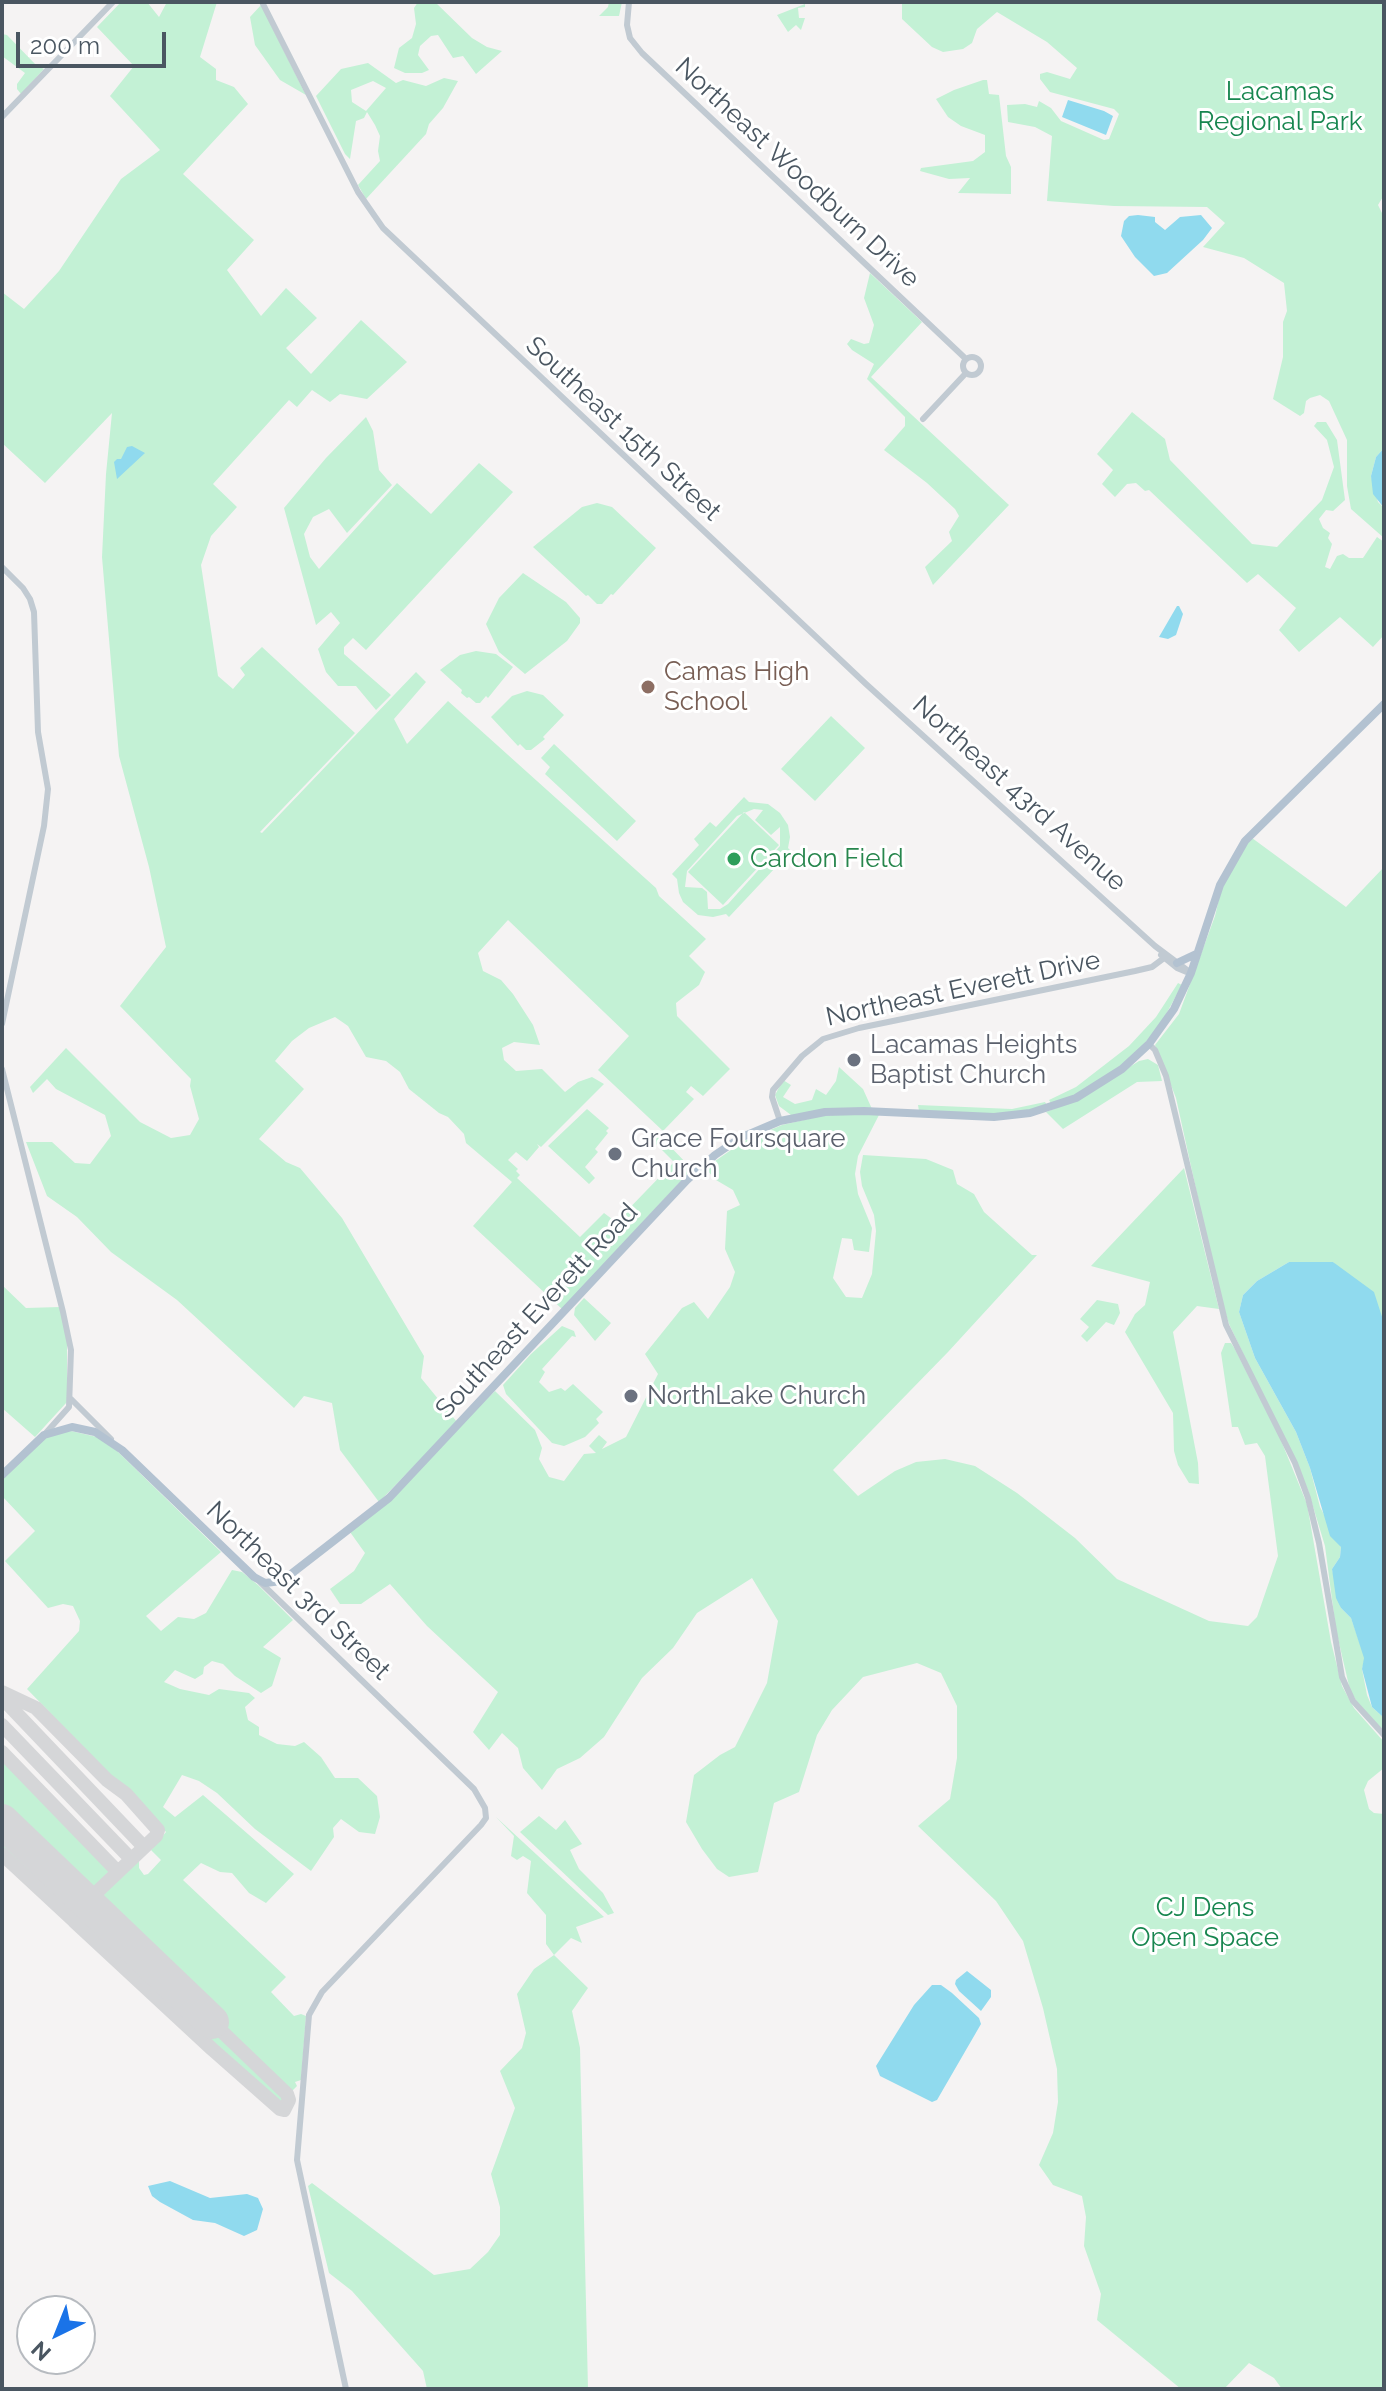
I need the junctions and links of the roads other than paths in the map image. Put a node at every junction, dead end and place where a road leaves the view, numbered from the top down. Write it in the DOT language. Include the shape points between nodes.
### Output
graph roads {
  1 [pos="113,2"];
  2 [pos="262,2"];
  3 [pos="629,2"];
  4 [pos="2,117"];
  5 [pos="966,359"];
  6 [pos="966,373"];
  7 [pos="923,419"];
  8 [pos="2,567"];
  9 [pos="855,674"];
  10 [pos="1384,704"];
  11 [pos="1155,946"];
  12 [pos="1197,953"];
  13 [pos="1164,958"];
  14 [pos="1177,963"];
  15 [pos="1191,973"];
  16 [pos="2,1024"];
  17 [pos="1149,1044"];
  18 [pos="2,1069"];
  19 [pos="780,1121"];
  20 [pos="71,1399"];
  21 [pos="44,1435"];
  22 [pos="112,1441"];
  23 [pos="2,1474"];
  24 [pos="259,1580"];
  25 [pos="1384,1735"];
  26 [pos="346,2389"];
  1 -- 4 [label="street"];
  2 -- 9 [label="street, Southeast 15th Street" via="368,208 393,239"];
  3 -- 5 [label="street, Northeast Woodburn Drive" via="630,38 642,53"];
  5 -- 6 [label="street"];
  5 -- 6 [label="street" via="976,358 981,367 975,374"];
  6 -- 7 [label="street"];
  8 -- 16 [label="street" via="23,588 34,612 38,732 48,804"];
  9 -- 11 [label="street, Northeast 43rd Avenue"];
  10 -- 12 [label="main road, Southeast Everett Road" via="1245,840 1220,885"];
  11 -- 13 [label="street, Northeast 43rd Avenue"];
  11 -- 14 [label="street, Northeast 43rd Avenue"];
  12 -- 14 [label="main road"];
  12 -- 15 [label="main road, Southeast Everett Road"];
  13 -- 15 [label="street, Northeast 43rd Avenue"];
  13 -- 19 [label="street, Northeast Everett Drive" via="1152,967 823,1039 773,1090"];
  14 -- 15 [label="street, Northeast 43rd Avenue"];
  15 -- 17 [label="main road, Southeast Everett Road"];
  17 -- 19 [label="main road, Southeast Everett Road" via="1097,1087 1040,1111 994,1117 838,1111"];
  17 -- 25 [label="street" via="1166,1076 1226,1325 1308,1498 1342,1677 1353,1701"];
  18 -- 20 [label="street" via="69,1338"];
  19 -- 24 [label="main road, Southeast Everett Road" via="740,1138 699,1169 401,1486 289,1577 275,1583"];
  20 -- 21 [label="street" via="66,1413"];
  20 -- 22 [label="street, Northeast 3rd Street"];
  21 -- 22 [label="main road" via="77,1427"];
  21 -- 23 [label="main road"];
  22 -- 24 [label="main road, Northeast 3rd Street"];
  24 -- 26 [label="street, Northeast 3rd Street" via="474,1789 483,1800 486,1818 311,2008 297,2160"];
}
